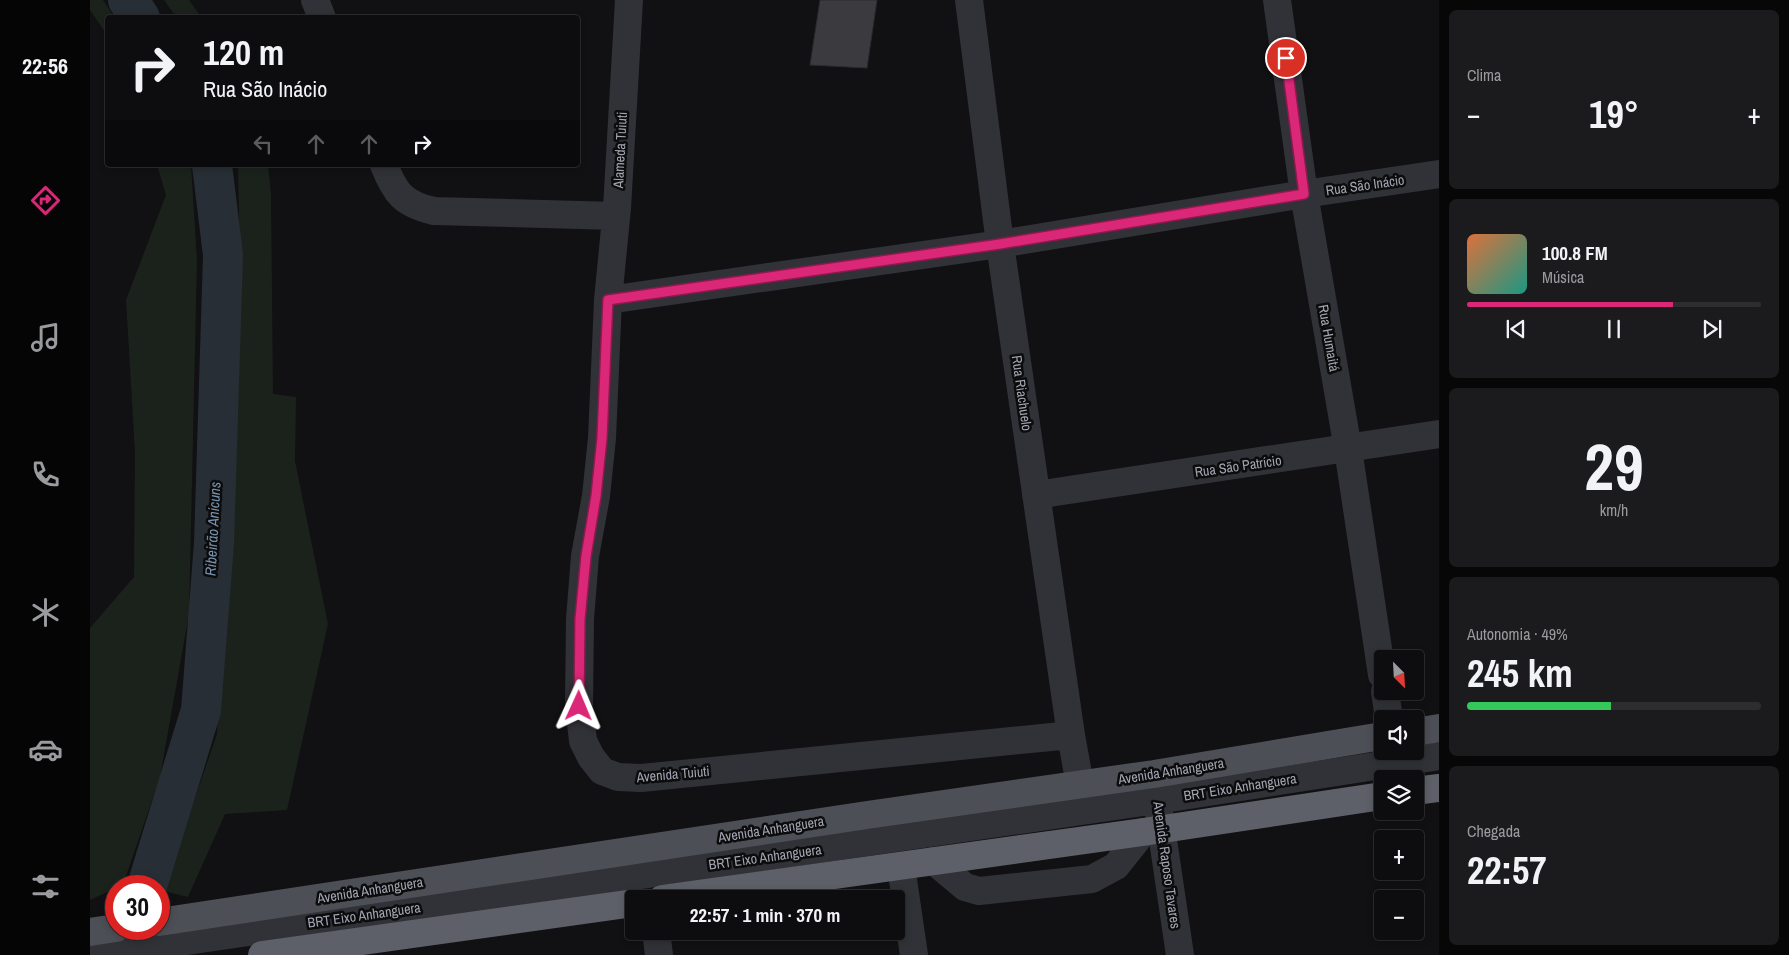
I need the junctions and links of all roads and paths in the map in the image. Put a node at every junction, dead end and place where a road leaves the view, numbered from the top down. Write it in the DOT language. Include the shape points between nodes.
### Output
graph roads {
  1 [pos="315,0"];
  2 [pos="629,0"];
  3 [pos="969,0"];
  4 [pos="1277,0"];
  5 [pos="321,15"];
  6 [pos="385,167"];
  7 [pos="1439,174"];
  8 [pos="1304,194"];
  9 [pos="616,216"];
  10 [pos="1000,244"];
  11 [pos="608,300"];
  12 [pos="1439,434"];
  13 [pos="1348,449"];
  14 [pos="1036,495"];
  15 [pos="1378,650"];
  16 [pos="1439,728"];
  17 [pos="1424,730"];
  18 [pos="1071,735"];
  19 [pos="1374,738"];
  20 [pos="1439,756"];
  21 [pos="1080,785"];
  22 [pos="1155,787"];
  23 [pos="1439,788"];
  24 [pos="1424,790"];
  25 [pos="1374,797"];
  26 [pos="1152,830"];
  27 [pos="934,861"];
  28 [pos="901,866"];
  29 [pos="727,890"];
  30 [pos="625,904"];
  31 [pos="170,924"];
  32 [pos="200,928"];
  33 [pos="105,930"];
  34 [pos="90,932"];
  35 [pos="657,940"];
  36 [pos="90,955"];
  37 [pos="262,955"];
  38 [pos="659,955"];
  39 [pos="914,955"];
  40 [pos="1180,955"];
  1 -- 5 [label="street"];
  2 -- 9 [label="street, Alameda Tuiuti"];
  3 -- 10 [label="street, Rua Riachuelo"];
  4 -- 8 [label="street, Rua Humaitá"];
  6 -- 9 [label="street" via="402,197 416,207 434,211"];
  7 -- 8 [label="street, Rua São Inácio"];
  8 -- 10 [label="street, Rua São Inácio"];
  8 -- 13 [label="street, Rua Humaitá"];
  9 -- 11 [label="street, Alameda Tuiuti"];
  10 -- 11 [label="street, Rua São Inácio"];
  10 -- 14 [label="street, Rua Riachuelo"];
  11 -- 18 [label="street, Avenida Tuiuti" via="602,438 581,610 579,706 583,741 602,771 618,777 641,778"];
  12 -- 13 [label="street, Rua São Patrício"];
  13 -- 14 [label="street, Rua São Patrício"];
  13 -- 15 [label="street, Rua Humaitá"];
  14 -- 18 [label="street, Rua Riachuelo"];
  16 -- 17 [label="main road"];
  18 -- 21 [label="street, Rua Riachuelo"];
  19 -- 22 [label="main road, Avenida Anhanguera"];
  20 -- 22 [label="street, BRT Eixo Anhanguera"];
  21 -- 22 [label="main road, Avenida Anhanguera"];
  21 -- 32 [label="main road, Avenida Anhanguera" via="867,815"];
  22 -- 26 [label="street, Avenida Raposo Tavares"];
  22 -- 32 [label="street, BRT Eixo Anhanguera"];
  23 -- 24 [label="highway"];
  25 -- 26 [label="highway"];
  26 -- 27 [label="highway"];
  26 -- 27 [label="street" via="1116,866 1092,879 979,891 965,888"];
  26 -- 40 [label="street, Avenida Raposo Tavares"];
  27 -- 28 [label="highway"];
  28 -- 29 [label="highway"];
  28 -- 39 [label="street"];
  30 -- 37 [label="highway"];
  31 -- 32 [label="main road, Avenida Anhanguera"];
  32 -- 36 [label="street, BRT Eixo Anhanguera"];
  33 -- 34 [label="main road"];
  35 -- 38 [label="street"];
}
